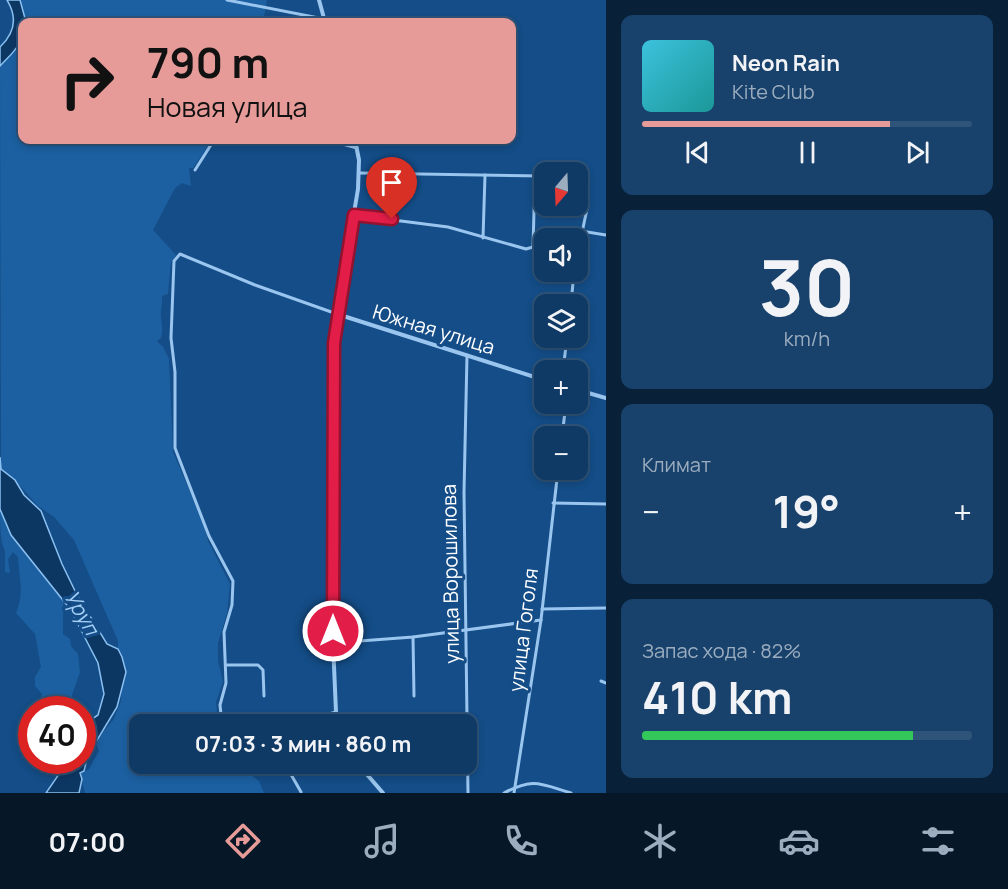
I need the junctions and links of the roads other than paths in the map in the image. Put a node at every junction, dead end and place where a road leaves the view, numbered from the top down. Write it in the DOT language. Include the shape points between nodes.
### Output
graph roads {
  1 [pos="227,0"];
  2 [pos="319,0"];
  3 [pos="310,18"];
  4 [pos="323,18"];
  5 [pos="211,144"];
  6 [pos="342,144"];
  7 [pos="356,144"];
  8 [pos="357,148"];
  9 [pos="195,170"];
  10 [pos="360,173"];
  11 [pos="485,175"];
  12 [pos="534,176"];
  13 [pos="534,212"];
  14 [pos="354,215"];
  15 [pos="588,232"];
  16 [pos="606,235"];
  17 [pos="483,238"];
  18 [pos="533,248"];
  19 [pos="337,314"];
  20 [pos="467,355"];
  21 [pos="534,377"];
  22 [pos="588,393"];
  23 [pos="606,398"];
  24 [pos="556,480"];
  25 [pos="553,503"];
  26 [pos="606,504"];
  27 [pos="606,608"];
  28 [pos="541,609"];
  29 [pos="541,620"];
  30 [pos="466,631"];
  31 [pos="413,637"];
  32 [pos="333,644"];
  33 [pos="226,665"];
  34 [pos="601,681"];
  35 [pos="606,683"];
  36 [pos="264,696"];
  37 [pos="414,696"];
  38 [pos="336,712"];
  39 [pos="221,714"];
  40 [pos="329,714"];
  41 [pos="291,774"];
  42 [pos="367,774"];
  43 [pos="514,788"];
  44 [pos="301,792"];
  45 [pos="383,793"];
  46 [pos="468,793"];
  47 [pos="504,793"];
  48 [pos="514,793"];
  49 [pos="571,793"];
  1 -- 3 [label="street"];
  2 -- 4 [label="street"];
  5 -- 9 [label="street"];
  6 -- 8 [label="street"];
  7 -- 8 [label="street"];
  8 -- 10 [label="street"];
  10 -- 11 [label="street"];
  10 -- 14 [label="street"];
  11 -- 12 [label="street"];
  11 -- 17 [label="street"];
  13 -- 18 [label="street"];
  14 -- 17 [label="street" via="448,227"];
  14 -- 19 [label="street"];
  15 -- 16 [label="street"];
  17 -- 18 [label="street"];
  19 -- 20 [label="street, Южная улица"];
  19 -- 32 [label="street" via="333,375"];
  19 -- 33 [label="street, Южная улица" via="180,254 174,261 171,338 175,448 209,536 233,581 232,605 225,625"];
  20 -- 21 [label="street, Южная улица"];
  20 -- 30 [label="street, улица Ворошилова"];
  22 -- 23 [label="street"];
  24 -- 25 [label="street, улица Гоголя"];
  25 -- 26 [label="street"];
  25 -- 28 [label="street, улица Гоголя"];
  27 -- 28 [label="street"];
  28 -- 29 [label="street, улица Гоголя"];
  29 -- 30 [label="street"];
  29 -- 43 [label="street, улица Гоголя"];
  30 -- 31 [label="street"];
  30 -- 46 [label="street, улица Ворошилова"];
  31 -- 32 [label="street"];
  31 -- 37 [label="street"];
  32 -- 38 [label="street"];
  33 -- 36 [label="street" via="258,665 263,670"];
  33 -- 39 [label="street"];
  34 -- 35 [label="street"];
  38 -- 40 [label="street"];
  41 -- 44 [label="street"];
  42 -- 45 [label="street"];
  43 -- 47 [label="street"];
  43 -- 48 [label="street, улица Гоголя"];
  43 -- 49 [label="street" via="525,783 537,784"];
}
